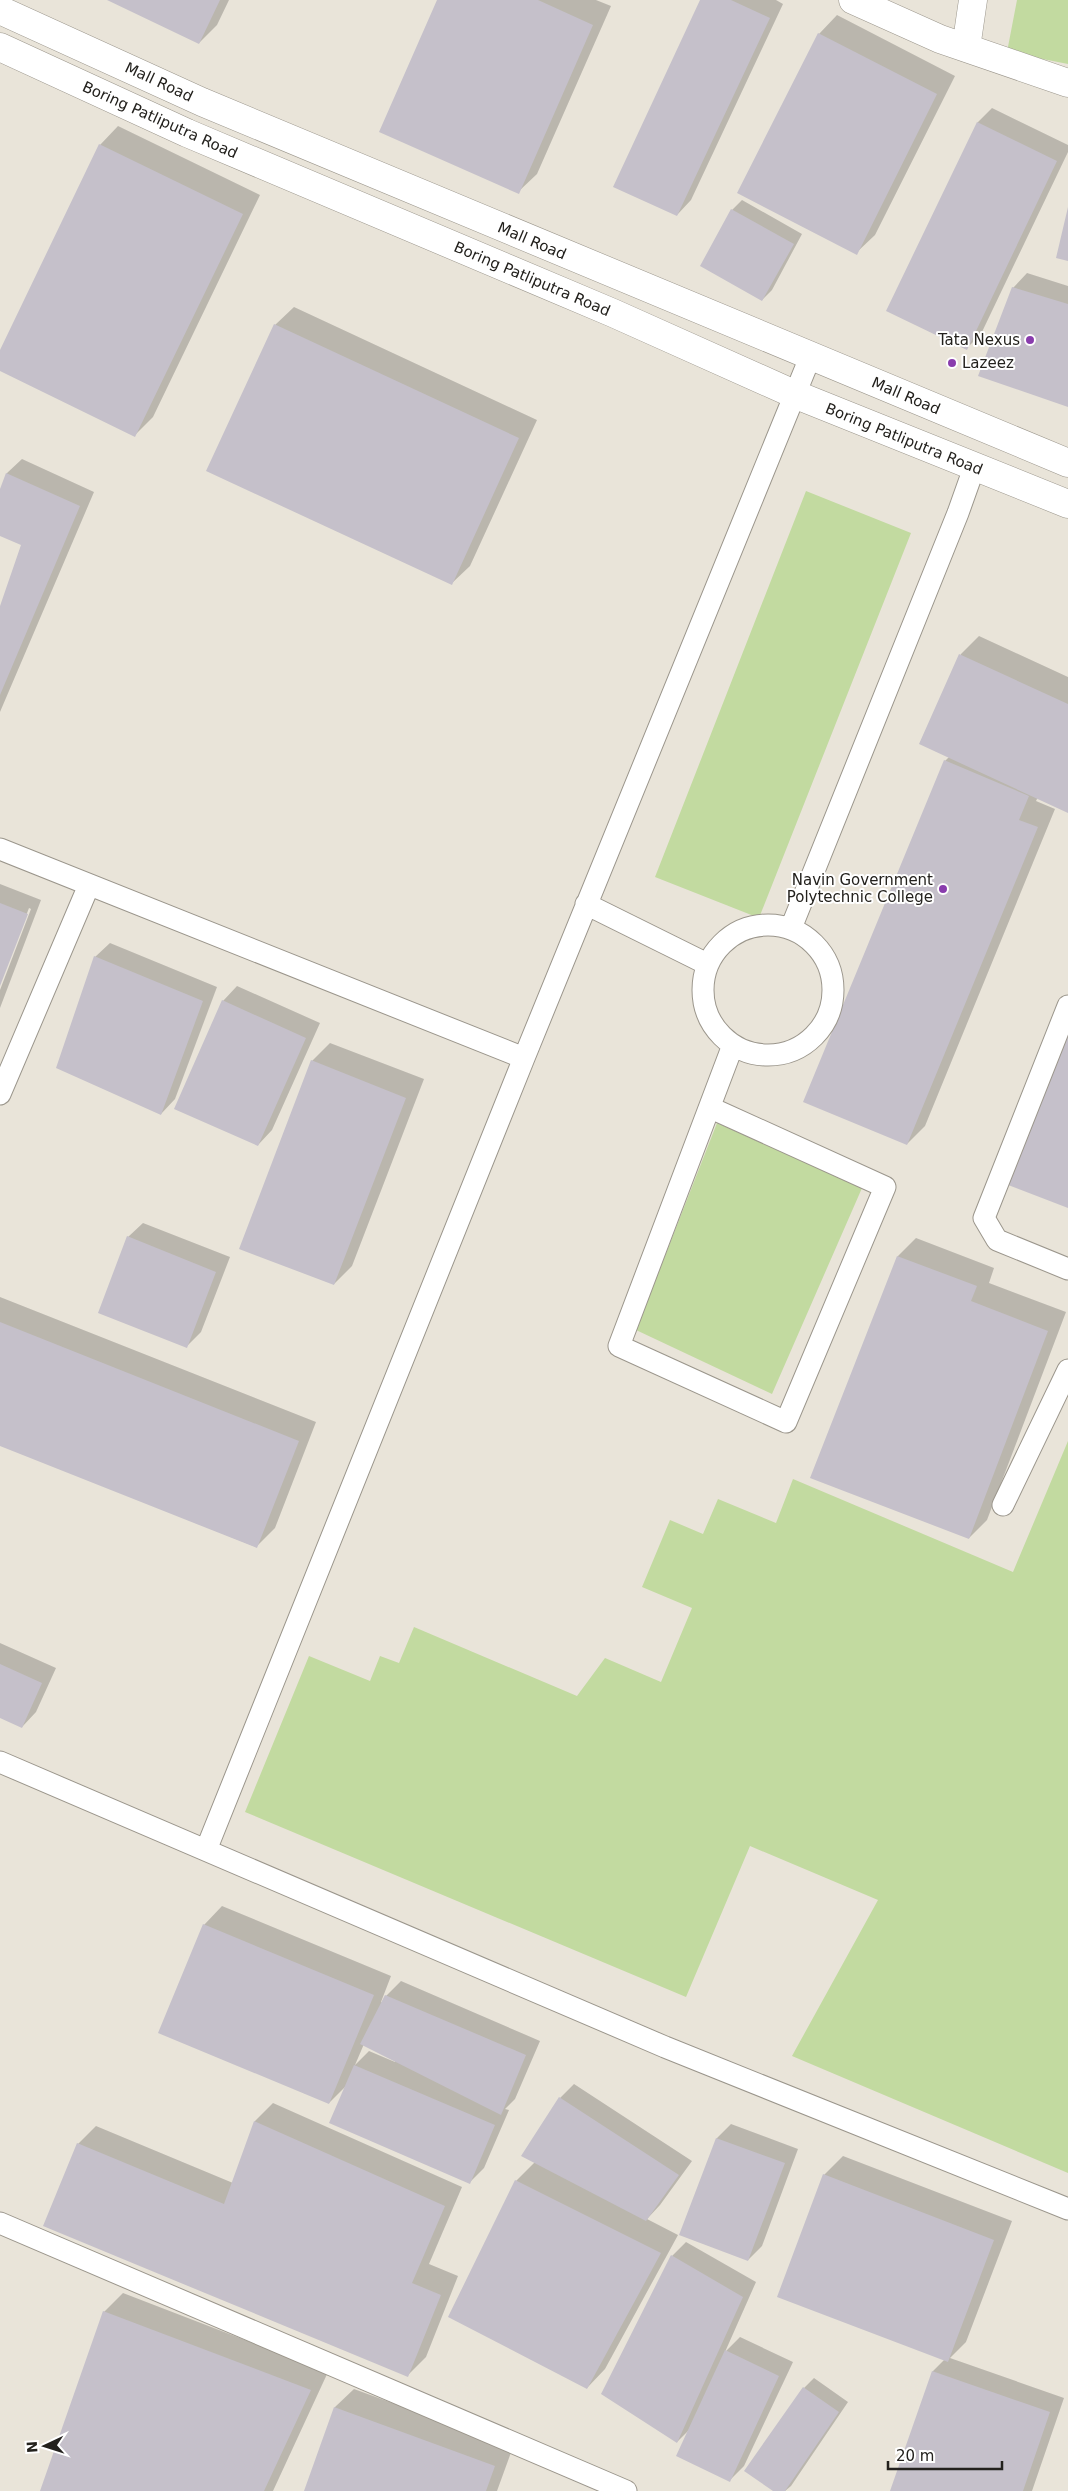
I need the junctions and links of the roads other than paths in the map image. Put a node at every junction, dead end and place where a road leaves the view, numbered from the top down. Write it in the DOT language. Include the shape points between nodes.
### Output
graph roads {
  1 [pos="853,0"];
  2 [pos="974,0"];
  3 [pos="0,10"];
  4 [pos="0,47"];
  5 [pos="966,48"];
  6 [pos="1068,82"];
  7 [pos="202,102"];
  8 [pos="186,133"];
  9 [pos="629,281"];
  10 [pos="613,313"];
  11 [pos="811,355"];
  12 [pos="794,394"];
  13 [pos="989,431"];
  14 [pos="1068,463"];
  15 [pos="974,468"];
  16 [pos="1068,504"];
  17 [pos="0,849"];
  18 [pos="89,885"];
  19 [pos="586,904"];
  20 [pos="791,928"];
  21 [pos="707,964"];
  22 [pos="1068,1006"];
  23 [pos="732,1045"];
  24 [pos="524,1058"];
  25 [pos="0,1094"];
  26 [pos="710,1108"];
  27 [pos="1068,1269"];
  28 [pos="1068,1370"];
  29 [pos="1003,1504"];
  30 [pos="0,1762"];
  31 [pos="206,1850"];
  32 [pos="1068,2209"];
  33 [pos="0,2223"];
  34 [pos="626,2491"];
  1 -- 5 [label="street"];
  2 -- 5 [label="street"];
  3 -- 7 [label="street, Mall Road"];
  4 -- 8 [label="street, Boring Patliputra Road"];
  5 -- 6 [label="street"];
  7 -- 8 [label="street"];
  7 -- 9 [label="street, Mall Road"];
  8 -- 10 [label="street, Boring Patliputra Road"];
  9 -- 10 [label="street"];
  9 -- 11 [label="street, Mall Road"];
  10 -- 12 [label="street, Boring Patliputra Road"];
  11 -- 12 [label="lane"];
  11 -- 13 [label="street, Mall Road"];
  12 -- 15 [label="street, Boring Patliputra Road"];
  12 -- 19 [label="lane"];
  13 -- 14 [label="street, Mall Road"];
  13 -- 15 [label="street"];
  15 -- 16 [label="street, Boring Patliputra Road"];
  15 -- 20 [label="lane"];
  17 -- 18 [label="lane"];
  18 -- 24 [label="lane"];
  18 -- 25 [label="lane"];
  19 -- 21 [label="lane"];
  19 -- 24 [label="lane"];
  20 -- 21 [label="lane" via="771,924 745,928 718,947"];
  20 -- 23 [label="lane" via="810,939 824,956 832,976 832,998 826,1019 813,1037 796,1049 775,1055 753,1053"];
  21 -- 23 [label="lane" via="703,1000 718,1034"];
  22 -- 27 [label="lane" via="984,1218 997,1240"];
  23 -- 26 [label="lane"];
  24 -- 31 [label="lane"];
  26 -- 26 [label="lane" via="619,1346 786,1422 885,1187"];
  28 -- 29 [label="lane"];
  30 -- 31 [label="lane"];
  31 -- 32 [label="lane" via="665,2047"];
  33 -- 34 [label="lane"];
}
